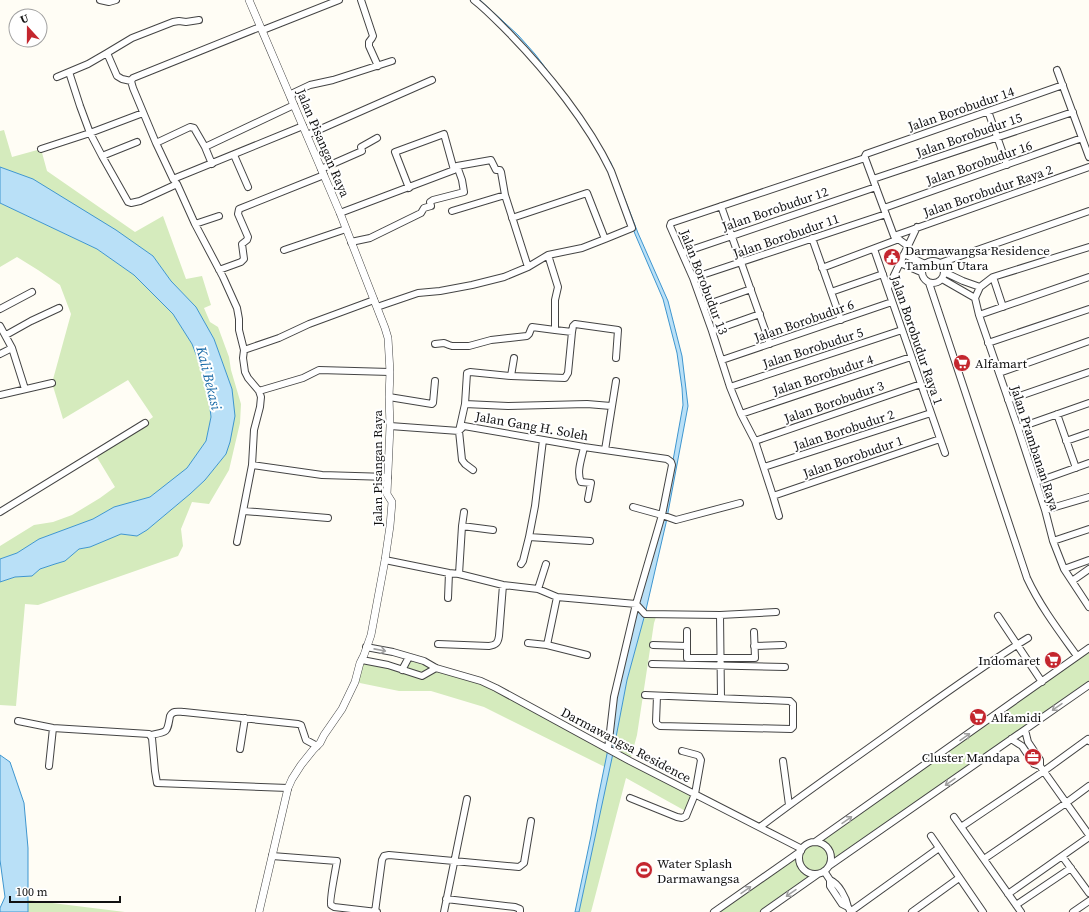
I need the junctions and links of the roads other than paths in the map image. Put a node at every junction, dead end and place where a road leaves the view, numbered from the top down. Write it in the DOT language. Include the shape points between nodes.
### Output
graph roads {
  1 [pos="100,0"];
  2 [pos="116,0"];
  3 [pos="250,0"];
  4 [pos="339,0"];
  5 [pos="361,0"];
  6 [pos="474,0"];
  7 [pos="199,20"];
  8 [pos="261,28"];
  9 [pos="107,53"];
  10 [pos="392,62"];
  11 [pos="378,66"];
  12 [pos="1057,70"];
  13 [pos="69,72"];
  14 [pos="57,77"];
  15 [pos="432,80"];
  16 [pos="131,81"];
  17 [pos="1063,85"];
  18 [pos="293,102"];
  19 [pos="988,111"];
  20 [pos="1073,112"];
  21 [pos="143,113"];
  22 [pos="303,126"];
  23 [pos="90,133"];
  24 [pos="306,135"];
  25 [pos="997,137"];
  26 [pos="377,138"];
  27 [pos="1082,138"];
  28 [pos="137,142"];
  29 [pos="156,142"];
  30 [pos="204,147"];
  31 [pos="41,149"];
  32 [pos="234,155"];
  33 [pos="102,156"];
  34 [pos="866,156"];
  35 [pos="1089,157"];
  36 [pos="212,164"];
  37 [pos="1007,165"];
  38 [pos="1089,167"];
  39 [pos="456,168"];
  40 [pos="322,172"];
  41 [pos="873,179"];
  42 [pos="175,182"];
  43 [pos="248,187"];
  44 [pos="876,187"];
  45 [pos="409,188"];
  46 [pos="505,195"];
  47 [pos="721,206"];
  48 [pos="452,211"];
  49 [pos="885,211"];
  50 [pos="1089,211"];
  51 [pos="340,213"];
  52 [pos="219,216"];
  53 [pos="512,218"];
  54 [pos="196,224"];
  55 [pos="917,227"];
  56 [pos="346,229"];
  57 [pos="732,236"];
  58 [pos="897,237"];
  59 [pos="812,238"];
  60 [pos="605,239"];
  61 [pos="351,242"];
  62 [pos="908,246"];
  63 [pos="1089,246"];
  64 [pos="874,249"];
  65 [pos="284,250"];
  66 [pos="682,253"];
  67 [pos="904,254"];
  68 [pos="548,255"];
  69 [pos="741,262"];
  70 [pos="900,263"];
  71 [pos="940,263"];
  72 [pos="925,264"];
  73 [pos="528,267"];
  74 [pos="822,268"];
  75 [pos="220,270"];
  76 [pos="921,272"];
  77 [pos="944,272"];
  78 [pos="883,274"];
  79 [pos="994,277"];
  80 [pos="1089,277"];
  81 [pos="693,278"];
  82 [pos="942,279"];
  83 [pos="929,283"];
  84 [pos="980,287"];
  85 [pos="888,288"];
  86 [pos="751,289"];
  87 [pos="32,292"];
  88 [pos="831,292"];
  89 [pos="975,298"];
  90 [pos="374,300"];
  91 [pos="892,302"];
  92 [pos="703,306"];
  93 [pos="377,307"];
  94 [pos="1003,307"];
  95 [pos="59,308"];
  96 [pos="0,309"];
  97 [pos="1089,309"];
  98 [pos="760,314"];
  99 [pos="978,315"];
  100 [pos="841,320"];
  101 [pos="0,326"];
  102 [pos="555,330"];
  103 [pos="902,330"];
  104 [pos="712,331"];
  105 [pos="572,332"];
  106 [pos="6,335"];
  107 [pos="1089,341"];
  108 [pos="988,343"];
  109 [pos="435,344"];
  110 [pos="770,344"];
  111 [pos="12,348"];
  112 [pos="244,350"];
  113 [pos="0,354"];
  114 [pos="911,357"];
  115 [pos="514,358"];
  116 [pos="616,358"];
  117 [pos="722,360"];
  118 [pos="390,372"];
  119 [pos="1089,372"];
  120 [pos="999,373"];
  121 [pos="511,376"];
  122 [pos="435,381"];
  123 [pos="616,381"];
  124 [pos="52,383"];
  125 [pos="921,384"];
  126 [pos="730,387"];
  127 [pos="25,389"];
  128 [pos="259,391"];
  129 [pos="0,395"];
  130 [pos="389,398"];
  131 [pos="1008,400"];
  132 [pos="1089,403"];
  133 [pos="465,404"];
  134 [pos="611,406"];
  135 [pos="931,413"];
  136 [pos="741,414"];
  137 [pos="1057,414"];
  138 [pos="145,423"];
  139 [pos="390,426"];
  140 [pos="1018,428"];
  141 [pos="459,432"];
  142 [pos="1089,433"];
  143 [pos="940,439"];
  144 [pos="542,440"];
  145 [pos="755,441"];
  146 [pos="1066,441"];
  147 [pos="584,447"];
  148 [pos="605,450"];
  149 [pos="944,453"];
  150 [pos="1089,463"];
  151 [pos="252,465"];
  152 [pos="764,468"];
  153 [pos="1076,468"];
  154 [pos="473,470"];
  155 [pos="388,477"];
  156 [pos="1036,482"];
  157 [pos="773,496"];
  158 [pos="1089,497"];
  159 [pos="588,499"];
  160 [pos="740,504"];
  161 [pos="633,507"];
  162 [pos="1045,510"];
  163 [pos="244,511"];
  164 [pos="0,512"];
  165 [pos="464,512"];
  166 [pos="662,515"];
  167 [pos="779,516"];
  168 [pos="328,518"];
  169 [pos="462,526"];
  170 [pos="1089,529"];
  171 [pos="493,530"];
  172 [pos="529,537"];
  173 [pos="590,541"];
  174 [pos="1053,541"];
  175 [pos="237,542"];
  176 [pos="385,560"];
  177 [pos="1089,560"];
  178 [pos="521,564"];
  179 [pos="546,564"];
  180 [pos="1064,569"];
  181 [pos="1089,569"];
  182 [pos="449,573"];
  183 [pos="459,574"];
  184 [pos="1072,581"];
  185 [pos="504,585"];
  186 [pos="538,589"];
  187 [pos="557,597"];
  188 [pos="448,598"];
  189 [pos="1087,600"];
  190 [pos="636,604"];
  191 [pos="1089,607"];
  192 [pos="776,612"];
  193 [pos="720,615"];
  194 [pos="998,616"];
  195 [pos="687,631"];
  196 [pos="754,632"];
  197 [pos="1028,638"];
  198 [pos="528,643"];
  199 [pos="438,644"];
  200 [pos="547,645"];
  201 [pos="653,645"];
  202 [pos="783,645"];
  203 [pos="1017,645"];
  204 [pos="687,646"];
  205 [pos="754,646"];
  206 [pos="366,647"];
  207 [pos="1089,648"];
  208 [pos="587,654"];
  209 [pos="1077,656"];
  210 [pos="409,657"];
  211 [pos="721,662"];
  212 [pos="361,663"];
  213 [pos="652,664"];
  214 [pos="785,667"];
  215 [pos="436,668"];
  216 [pos="402,670"];
  217 [pos="1042,682"];
  218 [pos="1089,685"];
  219 [pos="646,695"];
  220 [pos="657,696"];
  221 [pos="721,698"];
  222 [pos="245,718"];
  223 [pos="18,721"];
  224 [pos="53,728"];
  225 [pos="1025,730"];
  226 [pos="150,735"];
  227 [pos="1088,739"];
  228 [pos="1011,740"];
  229 [pos="1028,742"];
  230 [pos="317,746"];
  231 [pos="1022,746"];
  232 [pos="240,749"];
  233 [pos="608,749"];
  234 [pos="682,751"];
  235 [pos="783,761"];
  236 [pos="49,766"];
  237 [pos="1042,769"];
  238 [pos="1089,786"];
  239 [pos="288,788"];
  240 [pos="695,794"];
  241 [pos="630,798"];
  242 [pos="467,800"];
  243 [pos="1066,803"];
  244 [pos="789,805"];
  245 [pos="954,817"];
  246 [pos="531,821"];
  247 [pos="760,827"];
  248 [pos="961,827"];
  249 [pos="931,836"];
  250 [pos="1089,836"];
  251 [pos="815,842"];
  252 [pos="939,848"];
  253 [pos="802,850"];
  254 [pos="272,856"];
  255 [pos="1062,856"];
  256 [pos="984,859"];
  257 [pos="454,861"];
  258 [pos="1071,868"];
  259 [pos="827,869"];
  260 [pos="818,874"];
  261 [pos="959,878"];
  262 [pos="1008,894"];
  263 [pos="1089,894"];
  264 [pos="446,899"];
  265 [pos="1089,901"];
  266 [pos="1016,905"];
  267 [pos="850,911"];
  268 [pos="980,911"];
  269 [pos="259,912"];
  270 [pos="376,912"];
  271 [pos="444,912"];
  272 [pos="520,912"];
  273 [pos="714,912"];
  274 [pos="764,912"];
  275 [pos="912,912"];
  276 [pos="1021,912"];
  277 [pos="1073,912"];
  1 -- 2 [label="street"];
  3 -- 8 [label="street, Jalan Pisangan Raya"];
  4 -- 8 [label="street"];
  5 -- 11 [label="street" via="373,36 369,46"];
  6 -- 60 [label="street" via="490,12 544,73 578,116 607,162 632,228"];
  7 -- 9 [label="street" via="173,22 132,38"];
  8 -- 16 [label="street"];
  8 -- 18 [label="street, Jalan Pisangan Raya"];
  9 -- 13 [label="street"];
  9 -- 16 [label="street" via="117,76"];
  10 -- 11 [label="street"];
  11 -- 18 [label="street" via="310,85 293,93"];
  12 -- 17 [label="street"];
  13 -- 14 [label="street"];
  13 -- 23 [label="street"];
  15 -- 24 [label="street"];
  16 -- 21 [label="street"];
  17 -- 19 [label="street, Jalan Borobudur 14"];
  17 -- 20 [label="street"];
  18 -- 22 [label="street, Jalan Pisangan Raya"];
  18 -- 30 [label="street"];
  19 -- 25 [label="street"];
  19 -- 34 [label="street, Jalan Borobudur 14"];
  20 -- 25 [label="street, Jalan Borobudur 15"];
  20 -- 27 [label="street"];
  21 -- 23 [label="street"];
  21 -- 29 [label="street"];
  22 -- 24 [label="street, Jalan Pisangan Raya"];
  22 -- 32 [label="street"];
  23 -- 31 [label="street"];
  23 -- 33 [label="street"];
  24 -- 40 [label="street, Jalan Pisangan Raya"];
  25 -- 37 [label="street"];
  25 -- 41 [label="street, Jalan Borobudur 15"];
  26 -- 40 [label="street" via="361,147 362,151"];
  27 -- 35 [label="street"];
  27 -- 37 [label="street, Jalan Borobudur 16"];
  28 -- 33 [label="street"];
  29 -- 30 [label="street" via="193,127"];
  29 -- 42 [label="street"];
  30 -- 36 [label="street"];
  32 -- 36 [label="street"];
  32 -- 43 [label="street"];
  33 -- 42 [label="street" via="129,203 140,201"];
  34 -- 41 [label="street"];
  34 -- 47 [label="street, Jalan Borobudur 13"];
  36 -- 42 [label="street"];
  37 -- 49 [label="street, Jalan Borobudur 16"];
  38 -- 55 [label="street, Jalan Borobudur Raya 2"];
  39 -- 45 [label="street"];
  39 -- 45 [label="street" via="444,134 395,152"];
  39 -- 46 [label="street" via="491,160 496,170 500,170"];
  39 -- 61 [label="street" via="464,192 433,200 430,202 431,206 424,208 421,213 370,238"];
  40 -- 51 [label="street, Jalan Pisangan Raya"];
  40 -- 75 [label="street" via="239,209 238,214 248,237 242,244 244,259"];
  41 -- 44 [label="street"];
  42 -- 54 [label="street"];
  44 -- 49 [label="street"];
  44 -- 57 [label="street, Jalan Borobudur 12"];
  45 -- 51 [label="street"];
  46 -- 48 [label="street"];
  46 -- 53 [label="street"];
  47 -- 57 [label="street"];
  47 -- 66 [label="street, Jalan Borobudur 13" via="671,223"];
  49 -- 58 [label="street"];
  49 -- 59 [label="street, Jalan Borobudur 11"];
  50 -- 71 [label="street"];
  51 -- 56 [label="street, Jalan Pisangan Raya"];
  52 -- 54 [label="street"];
  53 -- 60 [label="street" via="587,193"];
  53 -- 73 [label="street"];
  54 -- 75 [label="street"];
  55 -- 58 [label="street, Jalan Borobudur Raya 2"];
  55 -- 62 [label="street"];
  56 -- 61 [label="street, Jalan Pisangan Raya"];
  56 -- 65 [label="street"];
  57 -- 66 [label="street, Jalan Borobudur 12"];
  57 -- 69 [label="street"];
  58 -- 62 [label="street"];
  58 -- 64 [label="street, Jalan Borobudur Raya 2"];
  59 -- 69 [label="street, Jalan Borobudur 11"];
  59 -- 74 [label="street"];
  60 -- 68 [label="street" via="582,248"];
  61 -- 90 [label="street, Jalan Pisangan Raya"];
  62 -- 67 [label="street"];
  63 -- 79 [label="street"];
  64 -- 74 [label="street, Jalan Borobudur Raya 2"];
  64 -- 78 [label="street, Jalan Borobudur Raya 1"];
  66 -- 81 [label="street, Jalan Borobudur 13"];
  67 -- 70 [label="street"];
  67 -- 72 [label="street"];
  68 -- 73 [label="street"];
  68 -- 102 [label="street" via="558,287 555,300"];
  69 -- 81 [label="street, Jalan Borobudur 11"];
  69 -- 86 [label="street"];
  70 -- 76 [label="street"];
  70 -- 85 [label="street"];
  71 -- 72 [label="street" via="930,261"];
  71 -- 77 [label="street"];
  72 -- 76 [label="street"];
  73 -- 93 [label="street" via="472,285 418,294"];
  74 -- 88 [label="street"];
  75 -- 112 [label="street" via="237,308"];
  76 -- 83 [label="street" via="923,279"];
  77 -- 82 [label="street"];
  77 -- 84 [label="street"];
  78 -- 85 [label="street, Jalan Borobudur Raya 1"];
  78 -- 88 [label="street"];
  79 -- 84 [label="street"];
  79 -- 94 [label="street"];
  80 -- 94 [label="street"];
  81 -- 92 [label="street, Jalan Borobudur 13"];
  82 -- 83 [label="street" via="936,283"];
  82 -- 89 [label="street"];
  83 -- 209 [label="street" via="1027,578 1039,601"];
  84 -- 89 [label="street"];
  85 -- 91 [label="street, Jalan Borobudur Raya 1"];
  86 -- 92 [label="street"];
  86 -- 98 [label="street"];
  87 -- 96 [label="street"];
  88 -- 100 [label="street"];
  89 -- 99 [label="street, Jalan Prambanan Raya"];
  90 -- 93 [label="street, Jalan Pisangan Raya"];
  90 -- 112 [label="street"];
  91 -- 100 [label="street, Jalan Borobudur 6"];
  91 -- 103 [label="street, Jalan Borobudur Raya 1"];
  92 -- 104 [label="street, Jalan Borobudur 13"];
  93 -- 118 [label="street, Jalan Pisangan Raya" via="388,338"];
  94 -- 99 [label="street"];
  95 -- 106 [label="street"];
  97 -- 108 [label="street"];
  98 -- 104 [label="street"];
  98 -- 110 [label="street"];
  99 -- 108 [label="street, Jalan Prambanan Raya"];
  100 -- 110 [label="street, Jalan Borobudur 6"];
  101 -- 106 [label="street"];
  102 -- 105 [label="street"];
  102 -- 109 [label="street" via="532,327 528,335 469,346"];
  103 -- 114 [label="street, Jalan Borobudur Raya 1"];
  103 -- 126 [label="street, Jalan Borobudur 5"];
  104 -- 117 [label="street, Jalan Borobudur 13"];
  105 -- 116 [label="street" via="575,324 618,330"];
  105 -- 121 [label="street" via="568,373 565,378"];
  106 -- 111 [label="street"];
  107 -- 120 [label="street"];
  108 -- 120 [label="street, Jalan Prambanan Raya"];
  110 -- 117 [label="street, Jalan Borobudur 6"];
  111 -- 113 [label="street"];
  111 -- 127 [label="street"];
  112 -- 128 [label="street" via="243,358 248,378"];
  114 -- 125 [label="street, Jalan Borobudur Raya 1"];
  114 -- 136 [label="street, Jalan Borobudur 4"];
  115 -- 121 [label="street"];
  117 -- 126 [label="street, Jalan Borobudur 13"];
  118 -- 128 [label="street" via="319,370 303,378"];
  118 -- 130 [label="street, Jalan Pisangan Raya"];
  119 -- 131 [label="street"];
  120 -- 131 [label="street, Jalan Prambanan Raya"];
  121 -- 133 [label="street" via="468,372"];
  122 -- 130 [label="street" via="432,404"];
  123 -- 134 [label="street"];
  124 -- 127 [label="street"];
  125 -- 135 [label="street, Jalan Borobudur Raya 1"];
  125 -- 145 [label="street, Jalan Borobudur 3"];
  126 -- 136 [label="street, Jalan Borobudur 13"];
  127 -- 129 [label="street"];
  128 -- 151 [label="street" via="260,407 254,430"];
  130 -- 139 [label="street, Jalan Pisangan Raya"];
  131 -- 140 [label="street, Jalan Prambanan Raya"];
  132 -- 137 [label="street"];
  133 -- 134 [label="street"];
  133 -- 141 [label="street"];
  134 -- 148 [label="street"];
  135 -- 143 [label="street, Jalan Borobudur Raya 1"];
  135 -- 152 [label="street, Jalan Borobudur 2"];
  136 -- 145 [label="street, Jalan Borobudur 13"];
  137 -- 140 [label="street"];
  137 -- 146 [label="street"];
  138 -- 164 [label="street"];
  139 -- 141 [label="street, Jalan Gang H. Soleh"];
  139 -- 155 [label="street, Jalan Pisangan Raya"];
  140 -- 156 [label="street, Jalan Prambanan Raya"];
  141 -- 144 [label="street, Jalan Gang H. Soleh" via="464,426"];
  141 -- 154 [label="street" via="463,462"];
  142 -- 146 [label="street"];
  143 -- 149 [label="street, Jalan Borobudur Raya 1"];
  143 -- 157 [label="street, Jalan Borobudur 1"];
  144 -- 147 [label="street, Jalan Gang H. Soleh"];
  144 -- 172 [label="street"];
  145 -- 152 [label="street, Jalan Borobudur 13"];
  146 -- 153 [label="street"];
  147 -- 148 [label="street, Jalan Gang H. Soleh"];
  147 -- 159 [label="street" via="579,476 581,482 591,483"];
  148 -- 166 [label="street, Jalan Gang H. Soleh" via="666,459 671,462"];
  150 -- 153 [label="street"];
  151 -- 155 [label="street" via="322,475"];
  151 -- 163 [label="street"];
  152 -- 157 [label="street, Jalan Borobudur 13"];
  153 -- 156 [label="street"];
  155 -- 176 [label="street, Jalan Pisangan Raya" via="387,494 392,502"];
  156 -- 162 [label="street, Jalan Prambanan Raya"];
  157 -- 167 [label="street, Jalan Borobudur 13"];
  158 -- 162 [label="street"];
  160 -- 166 [label="street" via="676,520"];
  161 -- 166 [label="street"];
  162 -- 174 [label="street, Jalan Prambanan Raya"];
  163 -- 168 [label="street"];
  163 -- 175 [label="street"];
  165 -- 169 [label="street"];
  166 -- 190 [label="street"];
  169 -- 171 [label="street"];
  169 -- 183 [label="street"];
  170 -- 174 [label="street"];
  172 -- 173 [label="street"];
  172 -- 178 [label="street"];
  174 -- 180 [label="street, Jalan Prambanan Raya"];
  176 -- 182 [label="street"];
  176 -- 206 [label="street, Jalan Pisangan Raya" via="371,635"];
  177 -- 180 [label="street"];
  179 -- 186 [label="street"];
  180 -- 184 [label="street, Jalan Prambanan Raya"];
  181 -- 184 [label="street"];
  182 -- 183 [label="street"];
  182 -- 188 [label="street"];
  183 -- 185 [label="street"];
  184 -- 189 [label="street, Jalan Prambanan Raya"];
  185 -- 186 [label="street"];
  185 -- 199 [label="street" via="499,636 495,645"];
  186 -- 187 [label="street"];
  187 -- 190 [label="street"];
  187 -- 200 [label="street"];
  189 -- 191 [label="street, Jalan Prambanan Raya"];
  190 -- 193 [label="street" via="645,614"];
  190 -- 233 [label="street" via="614,697"];
  192 -- 193 [label="street"];
  193 -- 211 [label="street"];
  194 -- 203 [label="street"];
  195 -- 204 [label="street"];
  196 -- 205 [label="street"];
  197 -- 203 [label="street"];
  198 -- 200 [label="street"];
  200 -- 208 [label="street"];
  201 -- 204 [label="street"];
  202 -- 205 [label="street"];
  203 -- 217 [label="street"];
  203 -- 244 [label="street"];
  204 -- 211 [label="street" via="687,658"];
  205 -- 211 [label="street" via="755,658"];
  206 -- 210 [label="street, Darmawangsa Residence, one-way"];
  206 -- 212 [label="street, Jalan Pisangan Raya"];
  207 -- 209 [label="street"];
  209 -- 217 [label="street"];
  210 -- 215 [label="street, Darmawangsa Residence"];
  210 -- 216 [label="street"];
  211 -- 213 [label="street"];
  211 -- 214 [label="street"];
  211 -- 221 [label="street"];
  212 -- 216 [label="street" via="388,665"];
  212 -- 230 [label="street, Jalan Pisangan Raya" via="342,709"];
  215 -- 216 [label="street" via="422,676"];
  215 -- 233 [label="street, Darmawangsa Residence" via="496,688"];
  251 -- 217 [label="street, one-way"];
  218 -- 225 [label="street, one-way"];
  219 -- 220 [label="street"];
  220 -- 221 [label="street"];
  220 -- 221 [label="street" via="656,722 660,726 790,729 793,727 793,704 790,701"];
  222 -- 226 [label="street" via="175,712 170,716 167,730"];
  222 -- 230 [label="street" via="300,724 306,740"];
  222 -- 232 [label="street"];
  223 -- 224 [label="street"];
  224 -- 226 [label="street"];
  224 -- 236 [label="street"];
  225 -- 228 [label="street"];
  225 -- 229 [label="street"];
  226 -- 239 [label="street" via="157,783"];
  227 -- 237 [label="street"];
  228 -- 231 [label="street"];
  228 -- 259 [label="street, one-way"];
  229 -- 231 [label="street"];
  229 -- 237 [label="street" via="1040,760"];
  230 -- 239 [label="street, Jalan Pisangan Raya" via="301,765"];
  231 -- 237 [label="street" via="1034,764"];
  233 -- 240 [label="street, Darmawangsa Residence"];
  234 -- 240 [label="street" via="700,758"];
  235 -- 244 [label="street"];
  237 -- 243 [label="street"];
  237 -- 248 [label="street"];
  238 -- 243 [label="street"];
  239 -- 254 [label="street, Jalan Pisangan Raya"];
  240 -- 241 [label="street" via="688,815 680,818"];
  240 -- 247 [label="street, Darmawangsa Residence"];
  242 -- 257 [label="street"];
  243 -- 250 [label="street"];
  243 -- 256 [label="street"];
  244 -- 247 [label="street"];
  245 -- 248 [label="street"];
  246 -- 257 [label="street" via="524,863 521,866"];
  247 -- 253 [label="street, Darmawangsa Residence"];
  248 -- 256 [label="street"];
  249 -- 252 [label="street"];
  250 -- 255 [label="street"];
  251 -- 253 [label="street"];
  251 -- 259 [label="street" via="824,845 830,851 831,860"];
  252 -- 261 [label="street"];
  252 -- 267 [label="street"];
  253 -- 260 [label="street" via="800,862 804,869"];
  273 -- 253 [label="street, one-way"];
  254 -- 269 [label="street, Jalan Pisangan Raya"];
  254 -- 270 [label="street" via="337,861 331,906"];
  255 -- 258 [label="street"];
  255 -- 262 [label="street"];
  256 -- 262 [label="street"];
  257 -- 264 [label="street"];
  257 -- 270 [label="street" via="384,856"];
  258 -- 263 [label="street"];
  258 -- 266 [label="street"];
  259 -- 260 [label="street"];
  259 -- 267 [label="street" via="830,886"];
  260 -- 274 [label="street, one-way"];
  261 -- 268 [label="street"];
  261 -- 275 [label="street"];
  262 -- 266 [label="street"];
  264 -- 271 [label="street"];
  264 -- 272 [label="street" via="515,907 520,909"];
  265 -- 277 [label="street"];
  266 -- 276 [label="street"];
}
